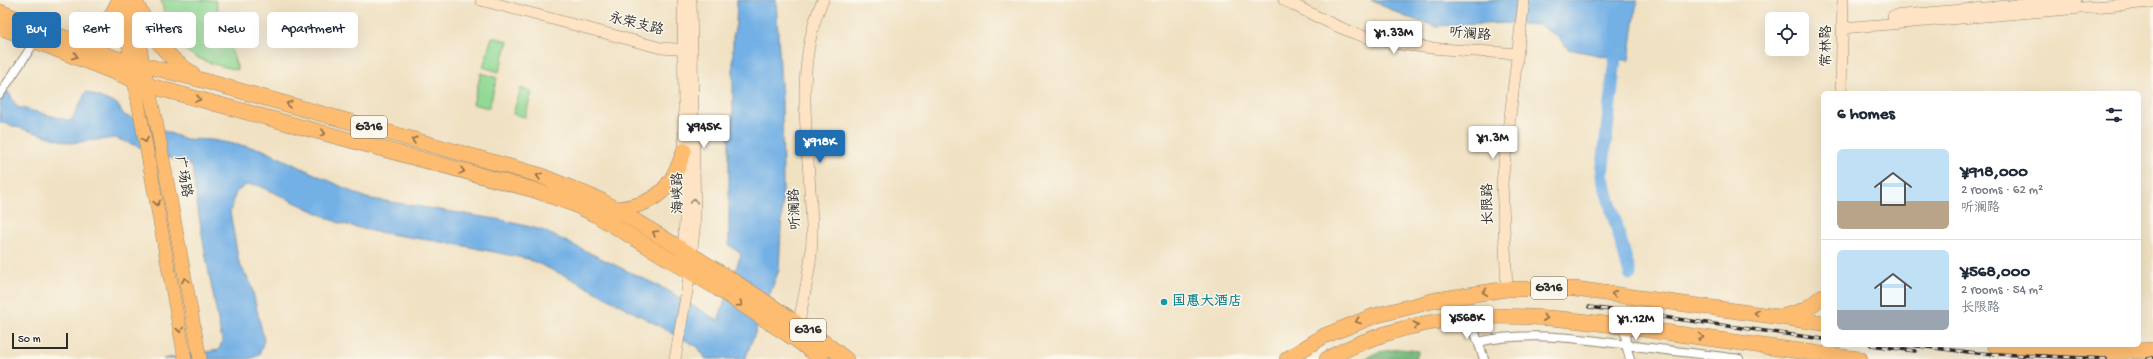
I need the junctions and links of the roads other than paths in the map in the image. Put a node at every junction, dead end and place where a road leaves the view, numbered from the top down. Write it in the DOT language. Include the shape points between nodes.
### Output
graph roads {
  1 [pos="120,0"];
  2 [pos="134,0"];
  3 [pos="481,0"];
  4 [pos="683,0"];
  5 [pos="691,0"];
  6 [pos="823,0"];
  7 [pos="1284,0"];
  8 [pos="1524,0"];
  9 [pos="1843,0"];
  10 [pos="2076,0"];
  11 [pos="2153,2"];
  12 [pos="0,12"];
  13 [pos="1842,24"];
  14 [pos="0,27"];
  15 [pos="12,31"];
  16 [pos="68,39"];
  17 [pos="31,48"];
  18 [pos="55,48"];
  19 [pos="687,50"];
  20 [pos="1518,54"];
  21 [pos="137,63"];
  22 [pos="205,81"];
  23 [pos="140,83"];
  24 [pos="1841,91"];
  25 [pos="0,94"];
  26 [pos="684,151"];
  27 [pos="615,209"];
  28 [pos="687,252"];
  29 [pos="686,269"];
  30 [pos="1507,289"];
  31 [pos="1821,298"];
  32 [pos="1475,316"];
  33 [pos="1781,317"];
  34 [pos="798,323"];
  35 [pos="1821,323"];
  36 [pos="1625,327"];
  37 [pos="1478,342"];
  38 [pos="1626,345"];
  39 [pos="2018,347"];
  40 [pos="2153,350"];
  41 [pos="674,352"];
  42 [pos="1779,354"];
  43 [pos="184,355"];
  44 [pos="200,359"];
  45 [pos="668,359"];
  46 [pos="822,359"];
  47 [pos="846,359"];
  48 [pos="1287,359"];
  49 [pos="1327,359"];
  50 [pos="1484,359"];
  51 [pos="1630,359"];
  52 [pos="1739,359"];
  53 [pos="1860,359"];
  1 -- 16 [label="highway" via="106,24 97,31"];
  1 -- 21 [label="main road, 广场路"];
  2 -- 21 [label="main road, 广场路"];
  2 -- 22 [label="highway" via="157,41 170,58"];
  3 -- 19 [label="street, 永荣支路" via="661,48"];
  4 -- 19 [label="street, 海峡路"];
  5 -- 19 [label="street, 海峡路"];
  6 -- 34 [label="street, 听澜路" via="809,40 806,62 812,240"];
  7 -- 20 [label="street, 听澜路" via="1372,39 1418,46"];
  8 -- 20 [label="street, 长限路"];
  9 -- 13 [label="street, 常林路"];
  10 -- 13 [label="street"];
  11 -- 13 [label="street"];
  12 -- 16 [label="highway, G316"];
  13 -- 24 [label="street, 常林路"];
  14 -- 15 [label="highway, G316"];
  16 -- 21 [label="highway, G316" via="112,57"];
  17 -- 25 [label="street"];
  18 -- 23 [label="highway, G316, one-way"];
  19 -- 26 [label="street, 海峡路"];
  28 -- 19 [label="street, 海峡路, one-way" via="695,221"];
  20 -- 30 [label="street, 长限路" via="1502,183"];
  21 -- 22 [label="highway, G316"];
  21 -- 23 [label="main road, 广场路"];
  27 -- 22 [label="highway, G316, one-way" via="582,192 539,175"];
  23 -- 29 [label="highway, G316, one-way" via="534,190 596,215"];
  23 -- 43 [label="main road, 广场路, one-way" via="141,116"];
  44 -- 23 [label="main road, 广场路, one-way" via="156,122"];
  26 -- 27 [label="highway" via="679,167 664,191 641,204"];
  26 -- 28 [label="street, 海峡路"];
  28 -- 27 [label="highway, G316, one-way"];
  28 -- 29 [label="street, 海峡路"];
  28 -- 34 [label="highway, G316"];
  29 -- 41 [label="street, 海峡路"];
  29 -- 46 [label="highway, G316, one-way"];
  33 -- 30 [label="highway, G316, one-way" via="1575,289"];
  30 -- 48 [label="highway, G316, one-way" via="1436,300 1374,316 1332,332"];
  31 -- 33 [label="highway" via="1805,310"];
  32 -- 36 [label="highway, G316, one-way" via="1515,315"];
  32 -- 37 [label="street"];
  49 -- 32 [label="highway, G316, one-way" via="1379,335 1429,322"];
  33 -- 35 [label="highway, G316"];
  34 -- 47 [label="highway, G316"];
  36 -- 38 [label="street"];
  36 -- 42 [label="highway, G316, one-way"];
  37 -- 38 [label="street" via="1534,336 1598,340"];
  37 -- 50 [label="street"];
  38 -- 51 [label="street"];
  38 -- 52 [label="street"];
  39 -- 40 [label="highway" via="2113,352"];
  41 -- 45 [label="street, 海峡路"];
  42 -- 53 [label="highway, G316"];
}
